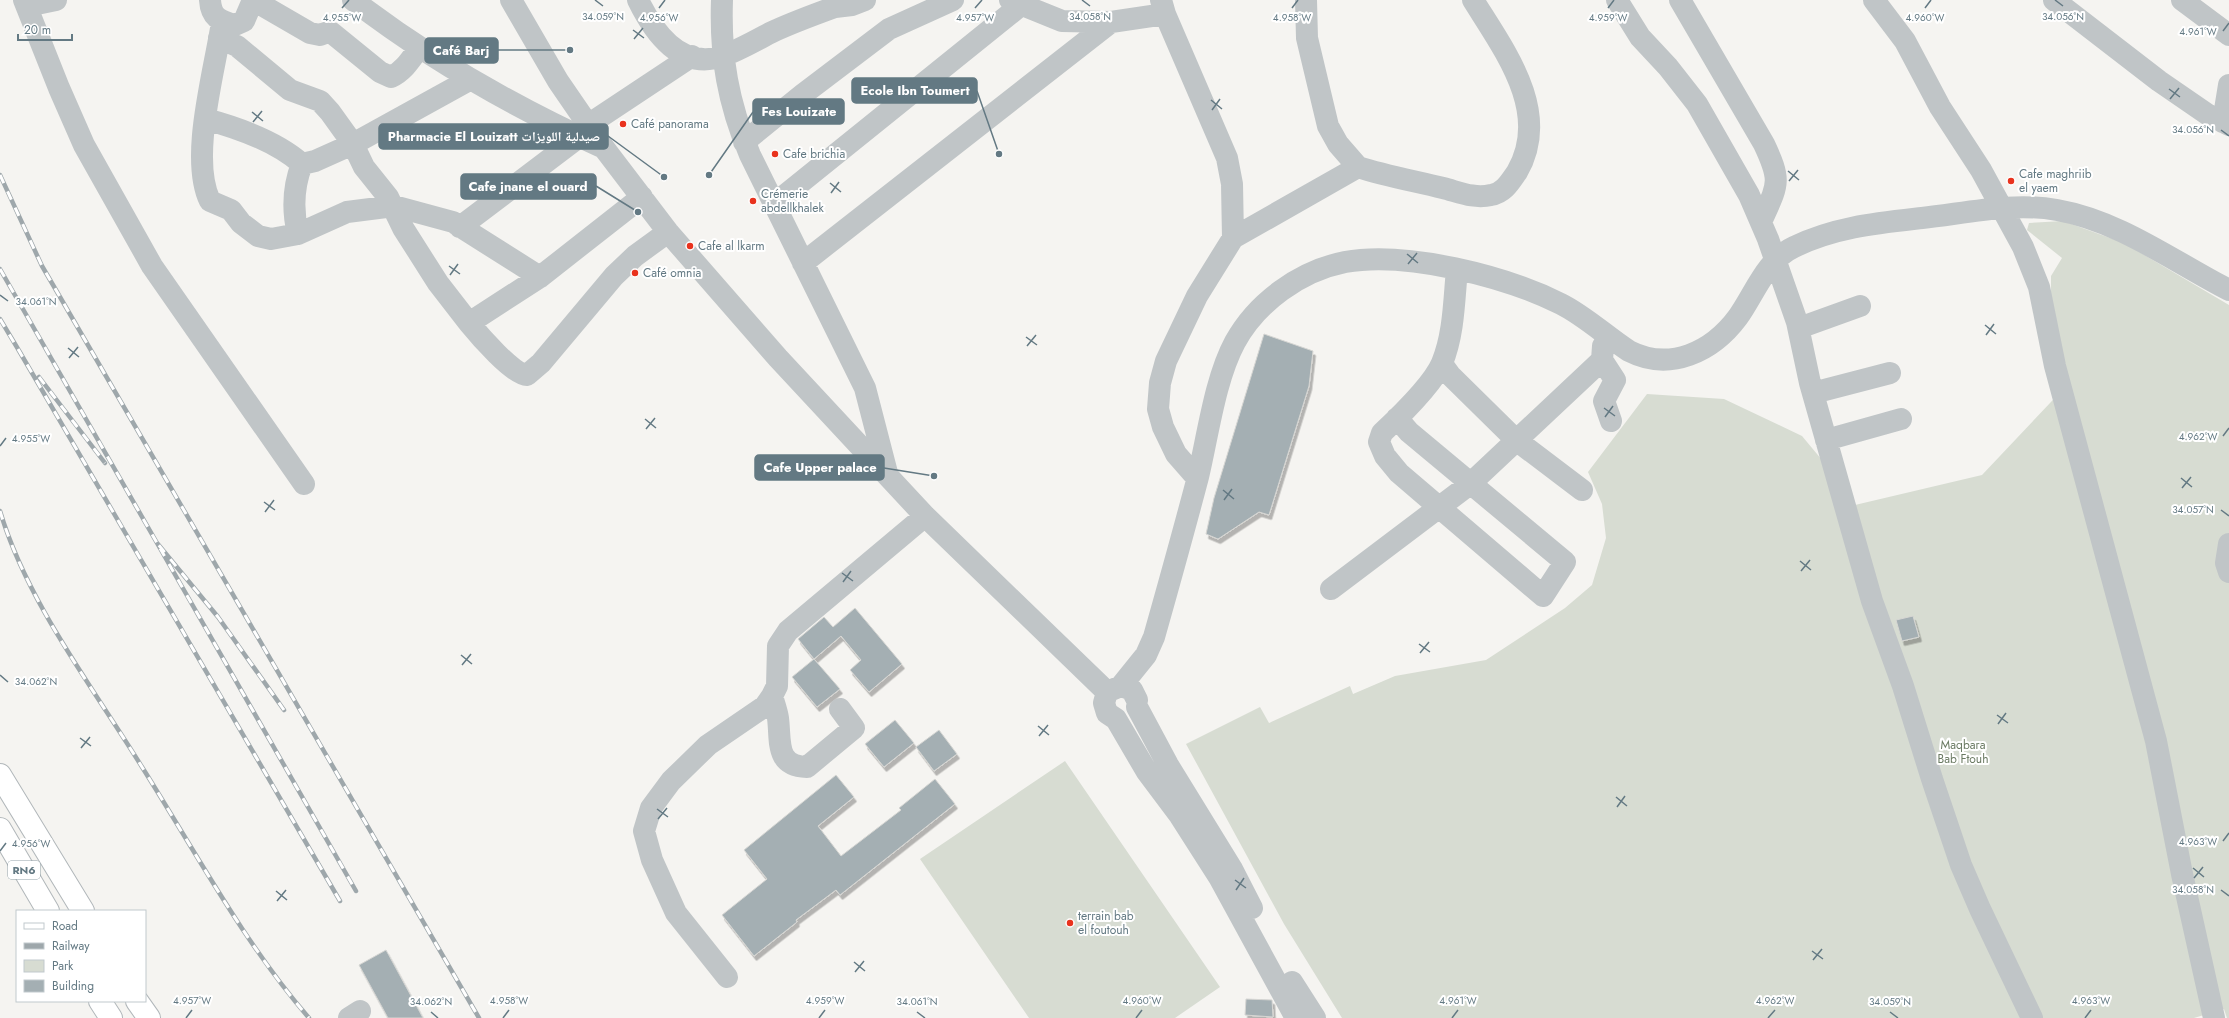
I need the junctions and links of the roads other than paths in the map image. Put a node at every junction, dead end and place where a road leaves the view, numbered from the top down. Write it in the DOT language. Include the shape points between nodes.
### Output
graph roads {
  1 [pos="56,0"];
  2 [pos="210,0"];
  3 [pos="253,0"];
  4 [pos="353,0"];
  5 [pos="511,0"];
  6 [pos="638,0"];
  7 [pos="722,0"];
  8 [pos="865,0"];
  9 [pos="953,0"];
  10 [pos="1306,0"];
  11 [pos="1473,0"];
  12 [pos="1616,0"];
  13 [pos="1680,0"];
  14 [pos="1874,0"];
  15 [pos="2054,0"];
  16 [pos="2182,0"];
  17 [pos="1015,2"];
  18 [pos="26,3"];
  19 [pos="835,3"];
  20 [pos="925,5"];
  21 [pos="1163,7"];
  22 [pos="1111,22"];
  23 [pos="221,30"];
  24 [pos="2229,35"];
  25 [pos="419,48"];
  26 [pos="692,56"];
  27 [pos="722,56"];
  28 [pos="469,80"];
  29 [pos="2229,85"];
  30 [pos="205,119"];
  31 [pos="2226,123"];
  32 [pos="584,131"];
  33 [pos="744,142"];
  34 [pos="353,144"];
  35 [pos="302,164"];
  36 [pos="1358,167"];
  37 [pos="642,197"];
  38 [pos="774,204"];
  39 [pos="394,206"];
  40 [pos="2003,208"];
  41 [pos="1761,222"];
  42 [pos="460,227"];
  43 [pos="668,232"];
  44 [pos="298,234"];
  45 [pos="1233,238"];
  46 [pos="1775,260"];
  47 [pos="803,263"];
  48 [pos="1457,269"];
  49 [pos="540,276"];
  50 [pos="2229,290"];
  51 [pos="1860,306"];
  52 [pos="469,323"];
  53 [pos="1799,328"];
  54 [pos="1604,334"];
  55 [pos="1602,360"];
  56 [pos="1442,364"];
  57 [pos="1890,372"];
  58 [pos="1813,393"];
  59 [pos="1397,418"];
  60 [pos="1901,419"];
  61 [pos="1611,421"];
  62 [pos="1516,440"];
  63 [pos="1826,440"];
  64 [pos="888,475"];
  65 [pos="1197,478"];
  66 [pos="304,484"];
  67 [pos="1470,484"];
  68 [pos="1582,490"];
  69 [pos="1440,507"];
  70 [pos="925,516"];
  71 [pos="2229,544"];
  72 [pos="2229,572"];
  73 [pos="1331,589"];
  74 [pos="1146,655"];
  75 [pos="1114,689"];
  76 [pos="772,696"];
  77 [pos="1137,703"];
  78 [pos="840,709"];
  79 [pos="1116,719"];
  80 [pos="0,775"];
  81 [pos="0,829"];
  82 [pos="47,910"];
  83 [pos="82,910"];
  84 [pos="727,977"];
  85 [pos="101,1002"];
  86 [pos="138,1002"];
  87 [pos="2229,1008"];
  88 [pos="111,1018"];
  89 [pos="149,1018"];
  90 [pos="1296,1018"];
  91 [pos="1315,1018"];
  92 [pos="2032,1018"];
  93 [pos="2214,1018"];
  94 [pos="2223,1018"];
  1 -- 18 [label="street"];
  2 -- 23 [label="street" via="212,14"];
  3 -- 23 [label="street" via="241,24"];
  3 -- 25 [label="street" via="310,33 332,33 380,72 392,77 408,64"];
  4 -- 25 [label="street"];
  5 -- 32 [label="street"];
  6 -- 26 [label="street" via="667,44 674,50"];
  7 -- 27 [label="street"];
  8 -- 19 [label="street" via="852,5"];
  9 -- 20 [label="street"];
  10 -- 36 [label="street" via="1307,38 1328,126 1338,144"];
  11 -- 36 [label="street" via="1517,74 1529,109 1530,129 1526,151 1513,179 1506,189 1492,195 1472,196"];
  12 -- 41 [label="street" via="1640,37 1697,104 1749,195"];
  13 -- 41 [label="street" via="1774,166 1777,183"];
  14 -- 40 [label="street" via="1905,41 1940,107"];
  15 -- 31 [label="street" via="2159,81 2207,114"];
  16 -- 24 [label="street"];
  17 -- 22 [label="street" via="1062,21"];
  17 -- 38 [label="street"];
  18 -- 66 [label="street" via="84,145 152,266"];
  19 -- 27 [label="street"];
  20 -- 33 [label="street" via="889,29"];
  21 -- 22 [label="street"];
  21 -- 45 [label="street" via="1227,158 1232,184"];
  22 -- 47 [label="street"];
  23 -- 30 [label="street"];
  23 -- 34 [label="street" via="290,90 320,101"];
  25 -- 28 [label="street"];
  26 -- 27 [label="street" via="703,59"];
  26 -- 32 [label="street"];
  27 -- 33 [label="street" via="730,99"];
  28 -- 32 [label="street"];
  28 -- 34 [label="street"];
  29 -- 31 [label="street"];
  30 -- 35 [label="street" via="277,146"];
  30 -- 44 [label="street" via="202,177 210,202 231,210 241,223 258,236 271,239"];
  32 -- 37 [label="street" via="604,148"];
  32 -- 42 [label="street"];
  33 -- 38 [label="street"];
  34 -- 35 [label="street"];
  34 -- 39 [label="street" via="364,168"];
  35 -- 44 [label="street" via="294,195 293,216"];
  36 -- 45 [label="street"];
  37 -- 43 [label="street"];
  37 -- 49 [label="street"];
  38 -- 47 [label="street"];
  39 -- 42 [label="street" via="453,222"];
  39 -- 44 [label="street" via="348,212"];
  39 -- 52 [label="street" via="403,228 434,277"];
  40 -- 46 [label="street" via="1852,227 1794,247"];
  40 -- 50 [label="street" via="2058,210 2098,222 2187,265"];
  40 -- 93 [label="street" via="2030,262 2042,296 2051,350 2156,741"];
  41 -- 46 [label="street"];
  42 -- 49 [label="street"];
  43 -- 52 [label="street" via="622,268 583,310 541,364 527,375 520,373 490,348"];
  43 -- 64 [label="street" via="778,358"];
  45 -- 65 [label="street" via="1197,296 1166,361 1160,383 1158,409 1163,427 1176,454"];
  46 -- 53 [label="street"];
  46 -- 54 [label="street" via="1726,331 1693,354 1679,360 1646,358 1629,352"];
  47 -- 64 [label="street" via="865,388"];
  48 -- 54 [label="street" via="1506,282 1561,304"];
  48 -- 56 [label="street" via="1452,327"];
  48 -- 65 [label="street" via="1388,260 1345,262 1301,278 1265,303 1240,333 1229,355 1221,377"];
  49 -- 52 [label="street"];
  51 -- 53 [label="street"];
  53 -- 58 [label="street"];
  54 -- 55 [label="street"];
  55 -- 61 [label="street" via="1615,380 1604,401"];
  55 -- 62 [label="street"];
  56 -- 59 [label="street" via="1428,384"];
  56 -- 62 [label="street"];
  57 -- 58 [label="street"];
  58 -- 63 [label="street"];
  59 -- 67 [label="street" via="1409,432"];
  59 -- 69 [label="street" via="1380,437 1379,442 1385,456 1399,473"];
  60 -- 63 [label="street"];
  62 -- 67 [label="street"];
  62 -- 68 [label="street"];
  63 -- 92 [label="street" via="1872,601 1904,686 1961,864"];
  64 -- 70 [label="street"];
  65 -- 74 [label="street" via="1154,637"];
  67 -- 69 [label="street"];
  67 -- 69 [label="street" via="1565,562 1543,596"];
  69 -- 73 [label="street"];
  70 -- 75 [label="street"];
  70 -- 76 [label="street" via="788,631 778,646 777,686"];
  71 -- 72 [label="street" via="2226,563"];
  74 -- 75 [label="street"];
  74 -- 77 [label="street"];
  75 -- 77 [label="street" via="1132,690"];
  75 -- 79 [label="street" via="1104,702 1107,713"];
  76 -- 78 [label="street" via="778,716 780,748 786,760 795,766 807,767 854,728"];
  76 -- 84 [label="street" via="765,706 708,746 670,781 651,808 644,831 652,860 676,913"];
  77 -- 79 [label="street" via="1129,717"];
  77 -- 91 [label="street" via="1168,765 1232,869 1275,953"];
  79 -- 90 [label="street" via="1147,772 1180,816 1219,877"];
  80 -- 83 [label="main road, RN6"];
  81 -- 82 [label="main road, RN6"];
  85 -- 88 [label="main road"];
  86 -- 89 [label="main road"];
  87 -- 94 [label="street" via="2227,1016"];
}
